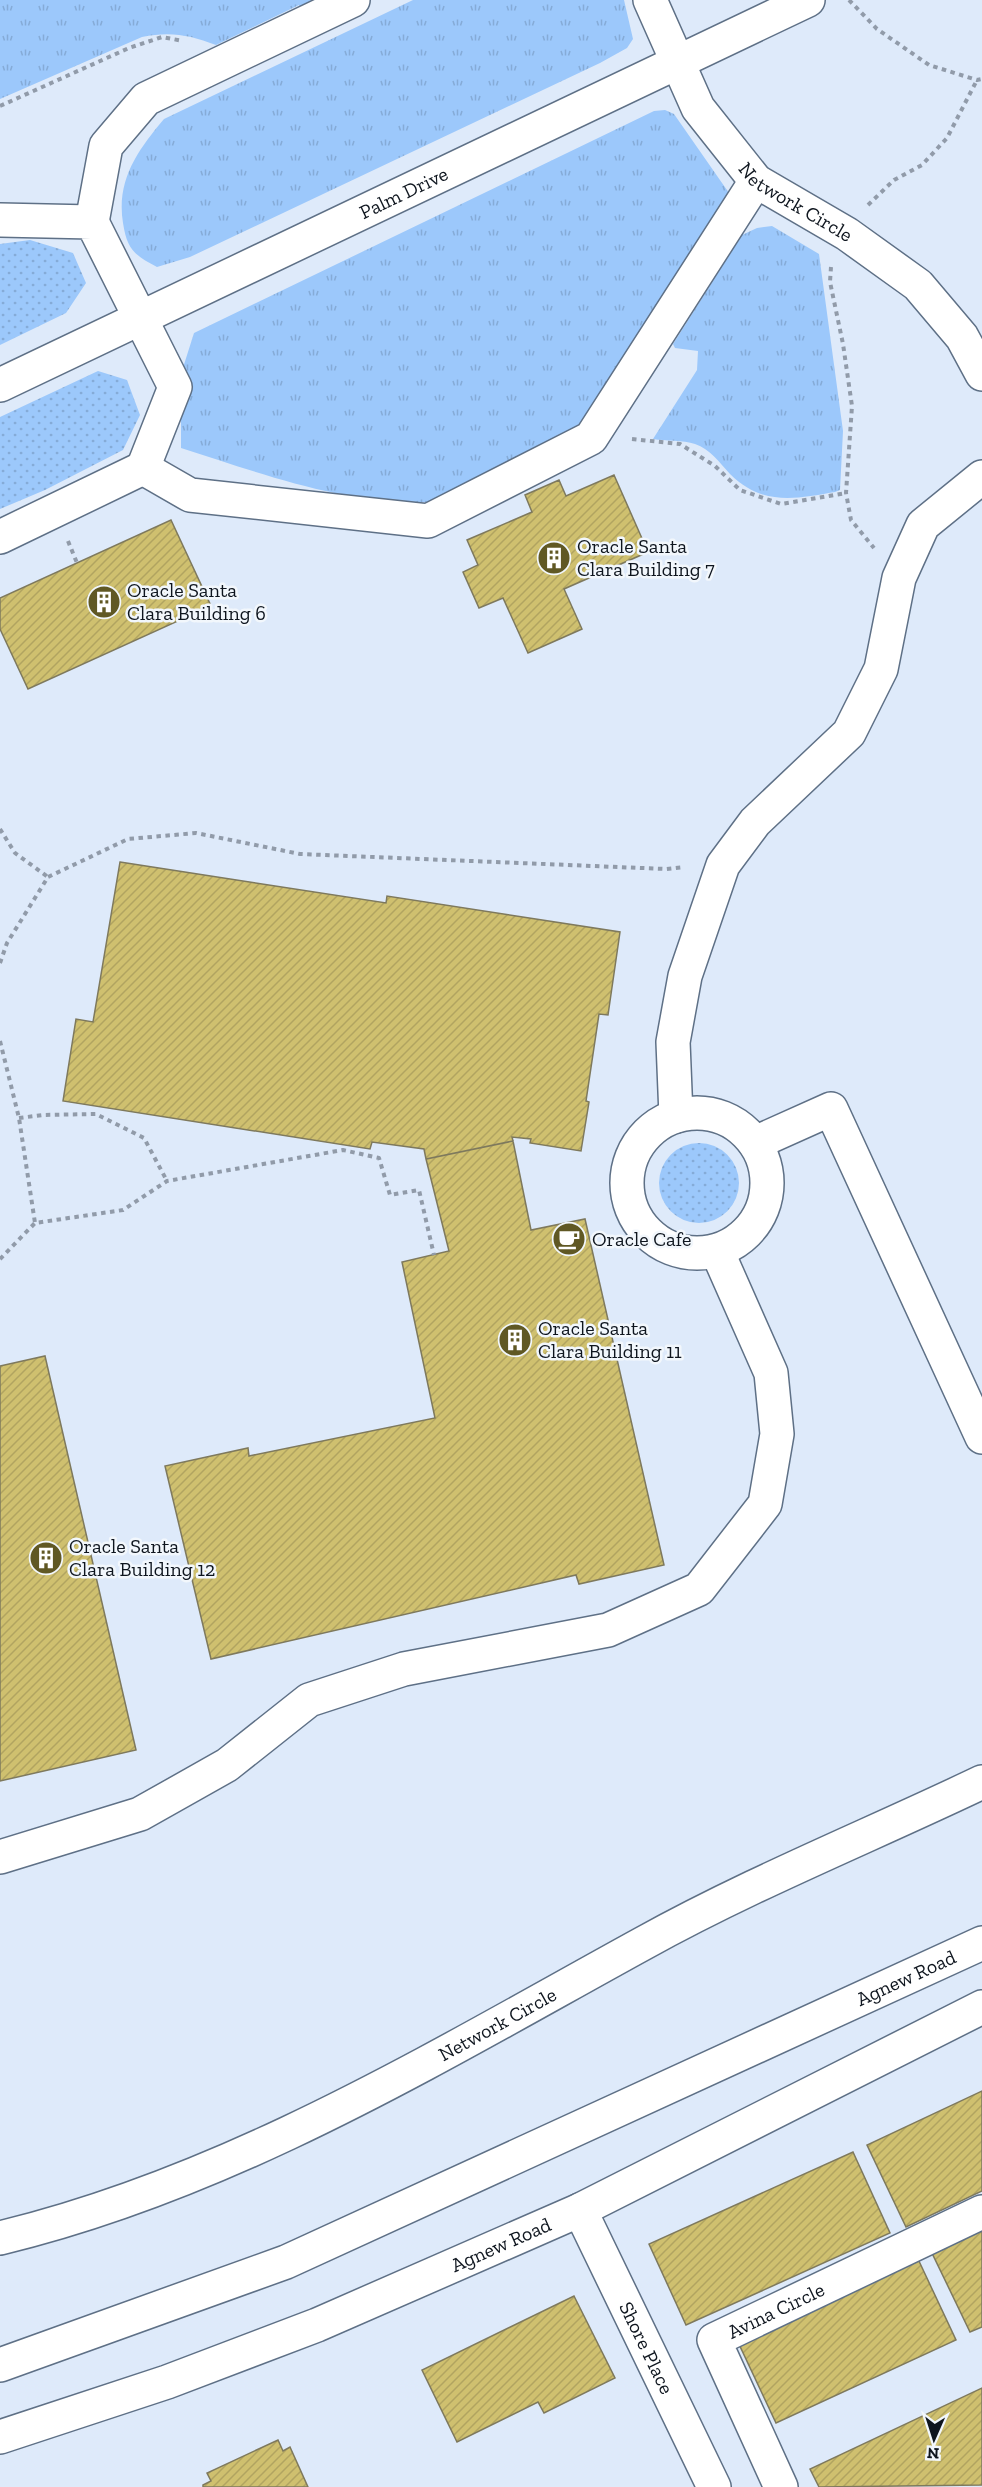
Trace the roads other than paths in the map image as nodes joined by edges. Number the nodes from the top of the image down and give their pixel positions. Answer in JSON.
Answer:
{"nodes":[{"id":1,"x":353,"y":0,"type":"edge"},
{"id":2,"x":650,"y":0,"type":"edge"},
{"id":3,"x":808,"y":0,"type":"edge"},
{"id":4,"x":676,"y":63,"type":"junction"},
{"id":5,"x":756,"y":181,"type":"junction"},
{"id":6,"x":0,"y":220,"type":"edge"},
{"id":7,"x":92,"y":222,"type":"junction"},
{"id":8,"x":140,"y":319,"type":"junction"},
{"id":9,"x":982,"y":374,"type":"edge"},
{"id":10,"x":0,"y":385,"type":"edge"},
{"id":11,"x":143,"y":468,"type":"junction"},
{"id":12,"x":982,"y":477,"type":"edge"},
{"id":13,"x":0,"y":537,"type":"edge"},
{"id":14,"x":676,"y":1116,"type":"junction"},
{"id":15,"x":755,"y":1143,"type":"junction"},
{"id":16,"x":717,"y":1251,"type":"junction"},
{"id":17,"x":982,"y":1437,"type":"edge"},
{"id":18,"x":982,"y":1782,"type":"edge"},
{"id":19,"x":0,"y":1857,"type":"edge"},
{"id":20,"x":982,"y":1943,"type":"edge"},
{"id":21,"x":982,"y":2007,"type":"edge"},
{"id":22,"x":580,"y":2210,"type":"junction"},
{"id":23,"x":982,"y":2212,"type":"edge"},
{"id":24,"x":0,"y":2238,"type":"edge"},
{"id":25,"x":0,"y":2365,"type":"edge"},
{"id":26,"x":0,"y":2437,"type":"edge"},
{"id":27,"x":714,"y":2487,"type":"edge"},
{"id":28,"x":781,"y":2487,"type":"edge"}],
"edges":[{"from":1,"to":7,"type":"main road"},
{"from":2,"to":4,"type":"main road","name":"Network Circle"},
{"from":3,"to":4,"type":"main road","name":"Palm Drive"},
{"from":4,"to":5,"type":"main road","name":"Network Circle"},
{"from":4,"to":8,"type":"main road","name":"Palm Drive"},
{"from":5,"to":9,"type":"main road","name":"Network Circle"},
{"from":5,"to":11,"type":"main road"},
{"from":6,"to":7,"type":"main road"},
{"from":7,"to":8,"type":"main road"},
{"from":8,"to":10,"type":"main road","name":"Palm Drive"},
{"from":8,"to":11,"type":"main road"},
{"from":11,"to":13,"type":"main road"},
{"from":12,"to":14,"type":"main road"},
{"from":14,"to":15,"type":"main road"},
{"from":14,"to":16,"type":"main road"},
{"from":15,"to":16,"type":"main road"},
{"from":15,"to":17,"type":"main road"},
{"from":16,"to":19,"type":"main road"},
{"from":18,"to":24,"type":"main road","name":"Network Circle"},
{"from":20,"to":25,"type":"main road","name":"Agnew Road"},
{"from":21,"to":22,"type":"main road","name":"Agnew Road"},
{"from":22,"to":26,"type":"main road","name":"Agnew Road"},
{"from":22,"to":27,"type":"main road","name":"Shore Place"},
{"from":23,"to":28,"type":"main road","name":"Avina Circle"}]}
